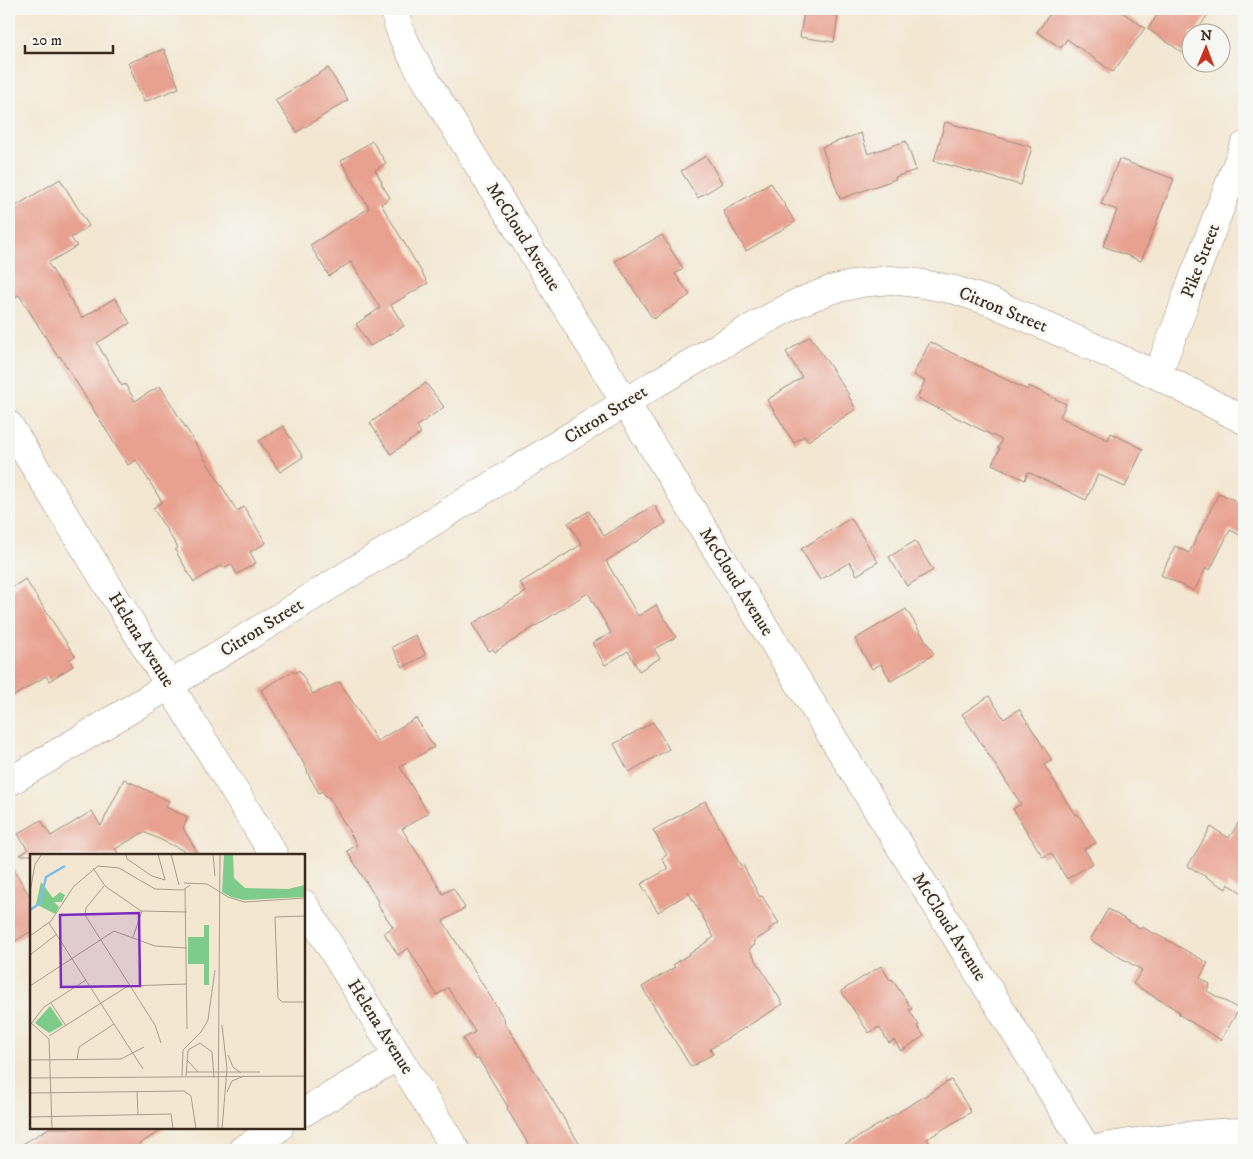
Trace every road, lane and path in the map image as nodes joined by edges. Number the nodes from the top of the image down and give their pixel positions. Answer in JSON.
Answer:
{"nodes":[{"id":1,"x":394,"y":9,"type":"edge"},
{"id":2,"x":1244,"y":146,"type":"edge"},
{"id":3,"x":1157,"y":375,"type":"junction"},
{"id":4,"x":625,"y":402,"type":"junction"},
{"id":5,"x":1244,"y":420,"type":"edge"},
{"id":6,"x":9,"y":425,"type":"edge"},
{"id":7,"x":169,"y":686,"type":"junction"},
{"id":8,"x":9,"y":782,"type":"edge"},
{"id":9,"x":273,"y":854,"type":"edge"},
{"id":10,"x":305,"y":906,"type":"edge"},
{"id":11,"x":398,"y":1056,"type":"junction"},
{"id":12,"x":305,"y":1111,"type":"edge"},
{"id":13,"x":277,"y":1129,"type":"edge"},
{"id":14,"x":1244,"y":1132,"type":"edge"},
{"id":15,"x":242,"y":1150,"type":"edge"},
{"id":16,"x":456,"y":1150,"type":"edge"},
{"id":17,"x":1088,"y":1150,"type":"edge"}],
"edges":[{"from":1,"to":4,"type":"street","name":"McCloud Avenue"},
{"from":2,"to":3,"type":"street","name":"Pike Street"},
{"from":3,"to":4,"type":"street","name":"Citron Street"},
{"from":3,"to":5,"type":"street","name":"Citron Street"},
{"from":4,"to":7,"type":"street","name":"Citron Street"},
{"from":4,"to":17,"type":"street","name":"McCloud Avenue"},
{"from":6,"to":7,"type":"street","name":"Helena Avenue"},
{"from":7,"to":8,"type":"street","name":"Citron Street"},
{"from":7,"to":9,"type":"street","name":"Helena Avenue"},
{"from":10,"to":11,"type":"street","name":"Helena Avenue"},
{"from":11,"to":12,"type":"street"},
{"from":11,"to":16,"type":"street","name":"Helena Avenue"},
{"from":13,"to":15,"type":"street"},
{"from":14,"to":17,"type":"street"}]}
